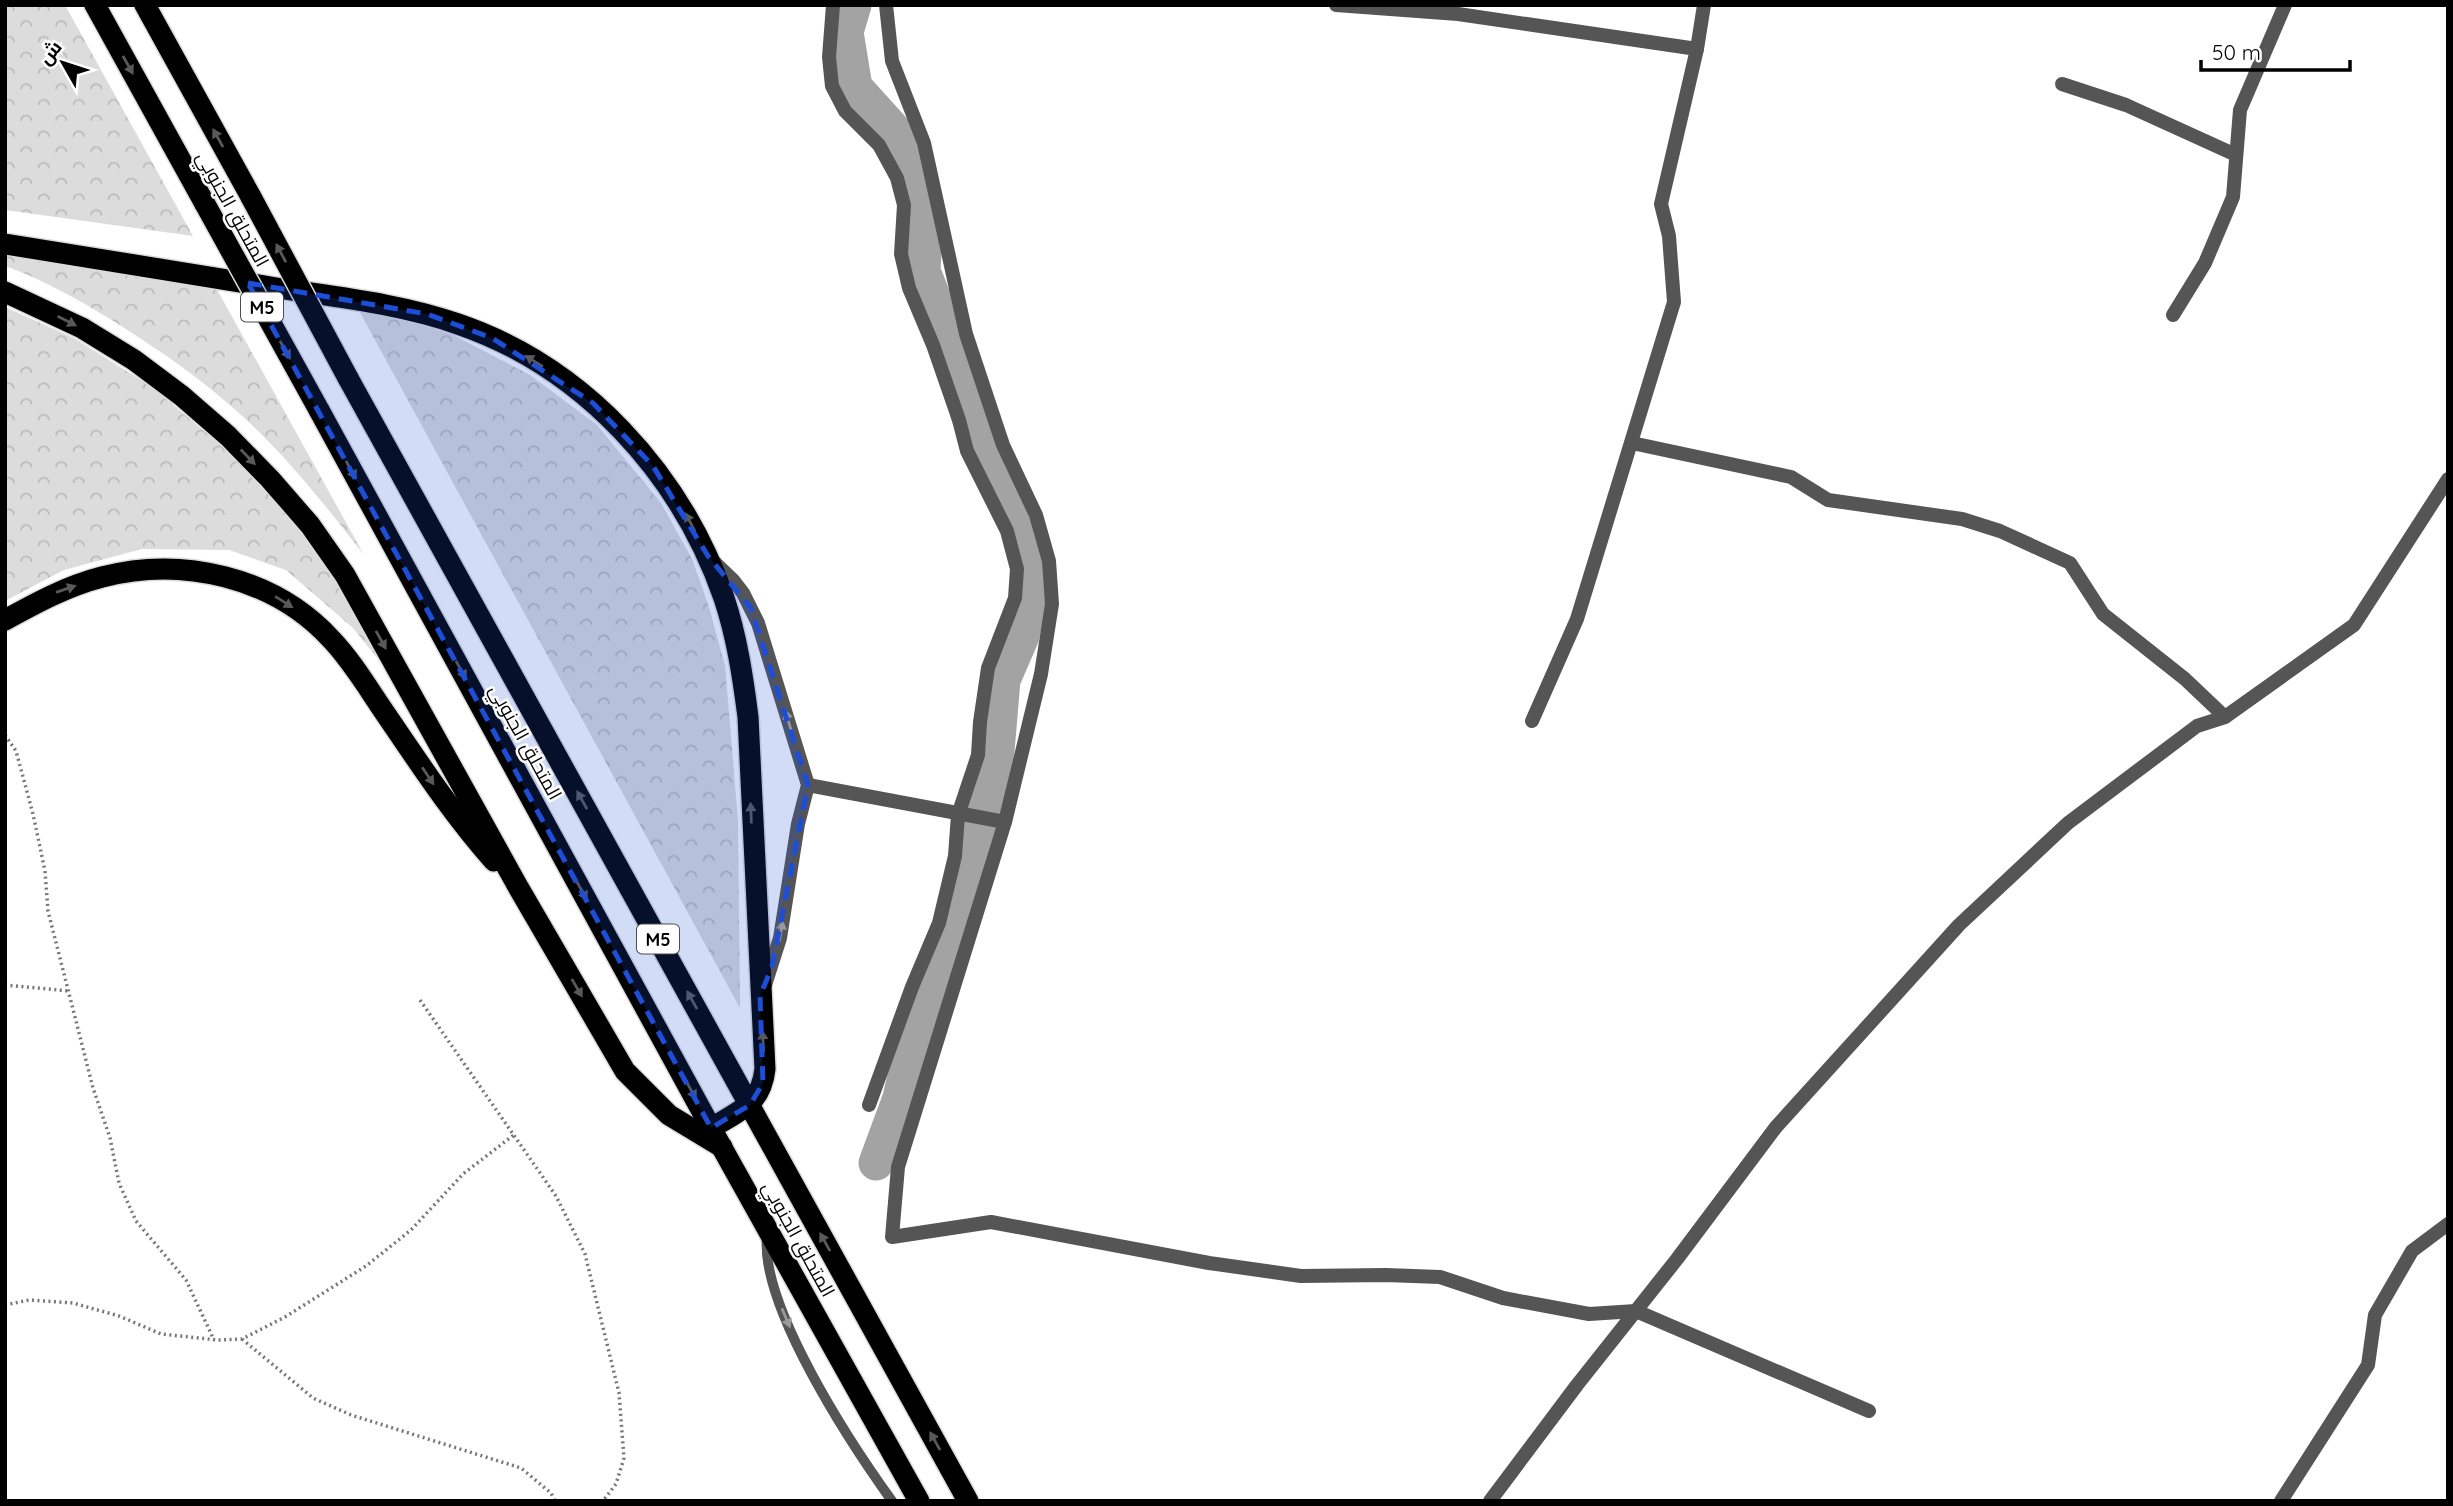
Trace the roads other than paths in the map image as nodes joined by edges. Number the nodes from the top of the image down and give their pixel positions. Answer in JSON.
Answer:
{"nodes":[{"id":1,"x":95,"y":5,"type":"edge"},
{"id":2,"x":145,"y":5,"type":"edge"},
{"id":3,"x":833,"y":5,"type":"edge"},
{"id":4,"x":886,"y":5,"type":"edge"},
{"id":5,"x":1336,"y":5,"type":"edge"},
{"id":6,"x":1704,"y":5,"type":"edge"},
{"id":7,"x":2285,"y":5,"type":"edge"},
{"id":8,"x":1697,"y":49,"type":"junction"},
{"id":9,"x":2063,"y":84,"type":"dead end"},
{"id":10,"x":2236,"y":155,"type":"junction"},
{"id":11,"x":5,"y":244,"type":"edge"},
{"id":12,"x":5,"y":292,"type":"edge"},
{"id":13,"x":2173,"y":315,"type":"dead end"},
{"id":14,"x":1632,"y":443,"type":"junction"},
{"id":15,"x":2448,"y":479,"type":"edge"},
{"id":16,"x":708,"y":556,"type":"junction"},
{"id":17,"x":5,"y":620,"type":"edge"},
{"id":18,"x":2225,"y":717,"type":"junction"},
{"id":19,"x":1532,"y":720,"type":"dead end"},
{"id":20,"x":808,"y":785,"type":"junction"},
{"id":21,"x":958,"y":815,"type":"junction"},
{"id":22,"x":1005,"y":822,"type":"junction"},
{"id":23,"x":517,"y":885,"type":"junction"},
{"id":24,"x":760,"y":996,"type":"junction"},
{"id":25,"x":750,"y":1105,"type":"junction"},
{"id":26,"x":869,"y":1105,"type":"dead end"},
{"id":27,"x":711,"y":1128,"type":"junction"},
{"id":28,"x":722,"y":1147,"type":"junction"},
{"id":29,"x":2448,"y":1224,"type":"edge"},
{"id":30,"x":768,"y":1229,"type":"junction"},
{"id":31,"x":1636,"y":1311,"type":"junction"},
{"id":32,"x":1869,"y":1411,"type":"dead end"},
{"id":33,"x":892,"y":1501,"type":"edge"},
{"id":34,"x":919,"y":1501,"type":"edge"},
{"id":35,"x":968,"y":1501,"type":"edge"},
{"id":36,"x":1490,"y":1501,"type":"edge"},
{"id":37,"x":2281,"y":1501,"type":"edge"}],
"edges":[{"from":1,"to":27,"type":"highway","name":"المتحلق الجنوبي","number":"M5","one_way":true,"bridge":true},
{"from":25,"to":2,"type":"highway","name":"المتحلق الجنوبي","number":"M5","one_way":true,"bridge":true},
{"from":3,"to":21,"type":"street"},
{"from":4,"to":22,"type":"street"},
{"from":5,"to":8,"type":"street"},
{"from":6,"to":8,"type":"street"},
{"from":7,"to":10,"type":"street"},
{"from":8,"to":14,"type":"street"},
{"from":9,"to":10,"type":"street"},
{"from":10,"to":13,"type":"street"},
{"from":16,"to":11,"type":"highway","one_way":true},
{"from":12,"to":23,"type":"highway","one_way":true},
{"from":14,"to":18,"type":"street"},
{"from":14,"to":19,"type":"street"},
{"from":15,"to":18,"type":"street"},
{"from":20,"to":16,"type":"street","one_way":true},
{"from":24,"to":16,"type":"highway","one_way":true},
{"from":17,"to":23,"type":"highway","one_way":true},
{"from":18,"to":31,"type":"street"},
{"from":20,"to":21,"type":"street"},
{"from":24,"to":20,"type":"street","one_way":true},
{"from":21,"to":22,"type":"street"},
{"from":21,"to":26,"type":"street"},
{"from":22,"to":31,"type":"street"},
{"from":23,"to":28,"type":"highway","one_way":true},
{"from":25,"to":24,"type":"highway","one_way":true},
{"from":25,"to":27,"type":"highway"},
{"from":35,"to":25,"type":"highway","name":"المتحلق الجنوبي","number":"M5","one_way":true},
{"from":27,"to":28,"type":"highway","name":"المتحلق الجنوبي","number":"M5"},
{"from":28,"to":30,"type":"highway","name":"المتحلق الجنوبي","number":"M5"},
{"from":29,"to":37,"type":"street"},
{"from":30,"to":33,"type":"lane","one_way":true},
{"from":30,"to":34,"type":"highway","name":"المتحلق الجنوبي","number":"M5"},
{"from":31,"to":32,"type":"street"},
{"from":31,"to":36,"type":"street"}]}
